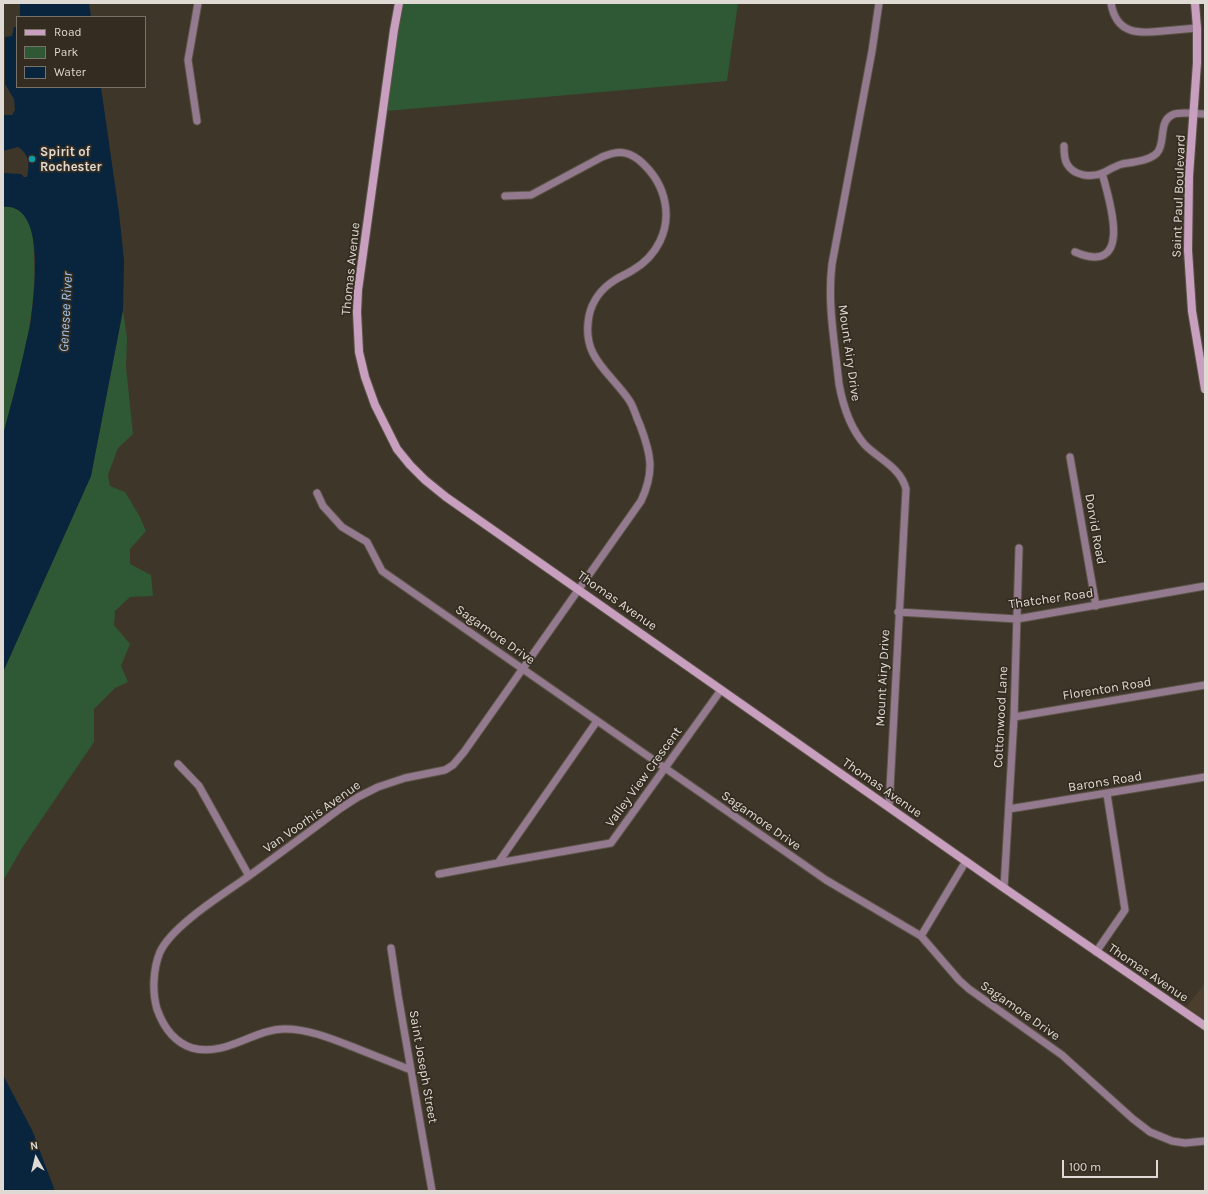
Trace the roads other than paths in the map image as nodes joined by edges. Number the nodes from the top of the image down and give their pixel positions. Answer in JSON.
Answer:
{"nodes":[{"id":1,"x":198,"y":3,"type":"edge"},
{"id":2,"x":399,"y":3,"type":"edge"},
{"id":3,"x":880,"y":3,"type":"edge"},
{"id":4,"x":1111,"y":3,"type":"edge"},
{"id":5,"x":1195,"y":3,"type":"edge"},
{"id":6,"x":1197,"y":28,"type":"junction"},
{"id":7,"x":1194,"y":114,"type":"junction"},
{"id":8,"x":1205,"y":114,"type":"edge"},
{"id":9,"x":197,"y":121,"type":"dead end"},
{"id":10,"x":1064,"y":146,"type":"dead end"},
{"id":11,"x":1102,"y":173,"type":"junction"},
{"id":12,"x":506,"y":196,"type":"dead end"},
{"id":13,"x":1075,"y":252,"type":"dead end"},
{"id":14,"x":1205,"y":389,"type":"edge"},
{"id":15,"x":1070,"y":457,"type":"dead end"},
{"id":16,"x":317,"y":493,"type":"dead end"},
{"id":17,"x":1019,"y":548,"type":"dead end"},
{"id":18,"x":1205,"y":586,"type":"edge"},
{"id":19,"x":579,"y":589,"type":"junction"},
{"id":20,"x":1096,"y":606,"type":"junction"},
{"id":21,"x":898,"y":612,"type":"junction"},
{"id":22,"x":1017,"y":619,"type":"junction"},
{"id":23,"x":522,"y":669,"type":"junction"},
{"id":24,"x":1205,"y":685,"type":"edge"},
{"id":25,"x":721,"y":690,"type":"junction"},
{"id":26,"x":1014,"y":717,"type":"junction"},
{"id":27,"x":597,"y":721,"type":"junction"},
{"id":28,"x":178,"y":764,"type":"dead end"},
{"id":29,"x":665,"y":769,"type":"junction"},
{"id":30,"x":1205,"y":777,"type":"edge"},
{"id":31,"x":1107,"y":794,"type":"junction"},
{"id":32,"x":889,"y":807,"type":"junction"},
{"id":33,"x":1009,"y":809,"type":"junction"},
{"id":34,"x":966,"y":861,"type":"junction"},
{"id":35,"x":498,"y":864,"type":"junction"},
{"id":36,"x":439,"y":874,"type":"dead end"},
{"id":37,"x":249,"y":876,"type":"junction"},
{"id":38,"x":1004,"y":888,"type":"junction"},
{"id":39,"x":921,"y":936,"type":"junction"},
{"id":40,"x":391,"y":948,"type":"dead end"},
{"id":41,"x":1096,"y":952,"type":"junction"},
{"id":42,"x":1205,"y":1026,"type":"edge"},
{"id":43,"x":411,"y":1070,"type":"junction"},
{"id":44,"x":1205,"y":1141,"type":"edge"},
{"id":45,"x":432,"y":1191,"type":"edge"}],
"edges":[{"from":1,"to":9,"type":"street"},
{"from":2,"to":19,"type":"main road","name":"Thomas Avenue"},
{"from":3,"to":21,"type":"street","name":"Mount Airy Drive"},
{"from":4,"to":6,"type":"street"},
{"from":5,"to":6,"type":"main road","name":"Saint Paul Boulevard"},
{"from":6,"to":7,"type":"main road","name":"Saint Paul Boulevard"},
{"from":7,"to":8,"type":"street"},
{"from":7,"to":11,"type":"street"},
{"from":7,"to":14,"type":"main road","name":"Saint Paul Boulevard"},
{"from":10,"to":11,"type":"street"},
{"from":11,"to":13,"type":"street"},
{"from":12,"to":19,"type":"street","name":"Van Voorhis Avenue"},
{"from":15,"to":20,"type":"street","name":"Dorvid Road"},
{"from":16,"to":23,"type":"street","name":"Sagamore Drive"},
{"from":17,"to":22,"type":"street","name":"Cottonwood Lane"},
{"from":18,"to":20,"type":"street","name":"Thatcher Road"},
{"from":19,"to":23,"type":"street","name":"Van Voorhis Avenue"},
{"from":19,"to":25,"type":"main road","name":"Thomas Avenue"},
{"from":20,"to":22,"type":"street","name":"Thatcher Road"},
{"from":21,"to":22,"type":"street","name":"Thatcher Road"},
{"from":21,"to":32,"type":"street","name":"Mount Airy Drive"},
{"from":22,"to":26,"type":"street","name":"Cottonwood Lane"},
{"from":23,"to":27,"type":"street","name":"Sagamore Drive"},
{"from":23,"to":37,"type":"street","name":"Van Voorhis Avenue"},
{"from":24,"to":26,"type":"street","name":"Florenton Road"},
{"from":25,"to":29,"type":"street","name":"Valley View Crescent"},
{"from":25,"to":32,"type":"main road","name":"Thomas Avenue"},
{"from":26,"to":33,"type":"street","name":"Cottonwood Lane"},
{"from":27,"to":29,"type":"street","name":"Sagamore Drive"},
{"from":27,"to":35,"type":"street"},
{"from":28,"to":37,"type":"street"},
{"from":29,"to":35,"type":"street","name":"Valley View Crescent"},
{"from":29,"to":39,"type":"street","name":"Sagamore Drive"},
{"from":30,"to":31,"type":"street","name":"Barons Road"},
{"from":31,"to":33,"type":"street","name":"Barons Road"},
{"from":31,"to":41,"type":"street"},
{"from":32,"to":34,"type":"main road","name":"Thomas Avenue"},
{"from":33,"to":38,"type":"street","name":"Cottonwood Lane"},
{"from":34,"to":38,"type":"main road","name":"Thomas Avenue"},
{"from":34,"to":39,"type":"street"},
{"from":35,"to":36,"type":"street","name":"Valley View Crescent"},
{"from":37,"to":43,"type":"street","name":"Van Voorhis Avenue"},
{"from":38,"to":41,"type":"main road","name":"Thomas Avenue"},
{"from":39,"to":44,"type":"street","name":"Sagamore Drive"},
{"from":40,"to":43,"type":"street","name":"Saint Joseph Street"},
{"from":41,"to":42,"type":"main road","name":"Thomas Avenue"},
{"from":43,"to":45,"type":"street","name":"Saint Joseph Street"}]}
